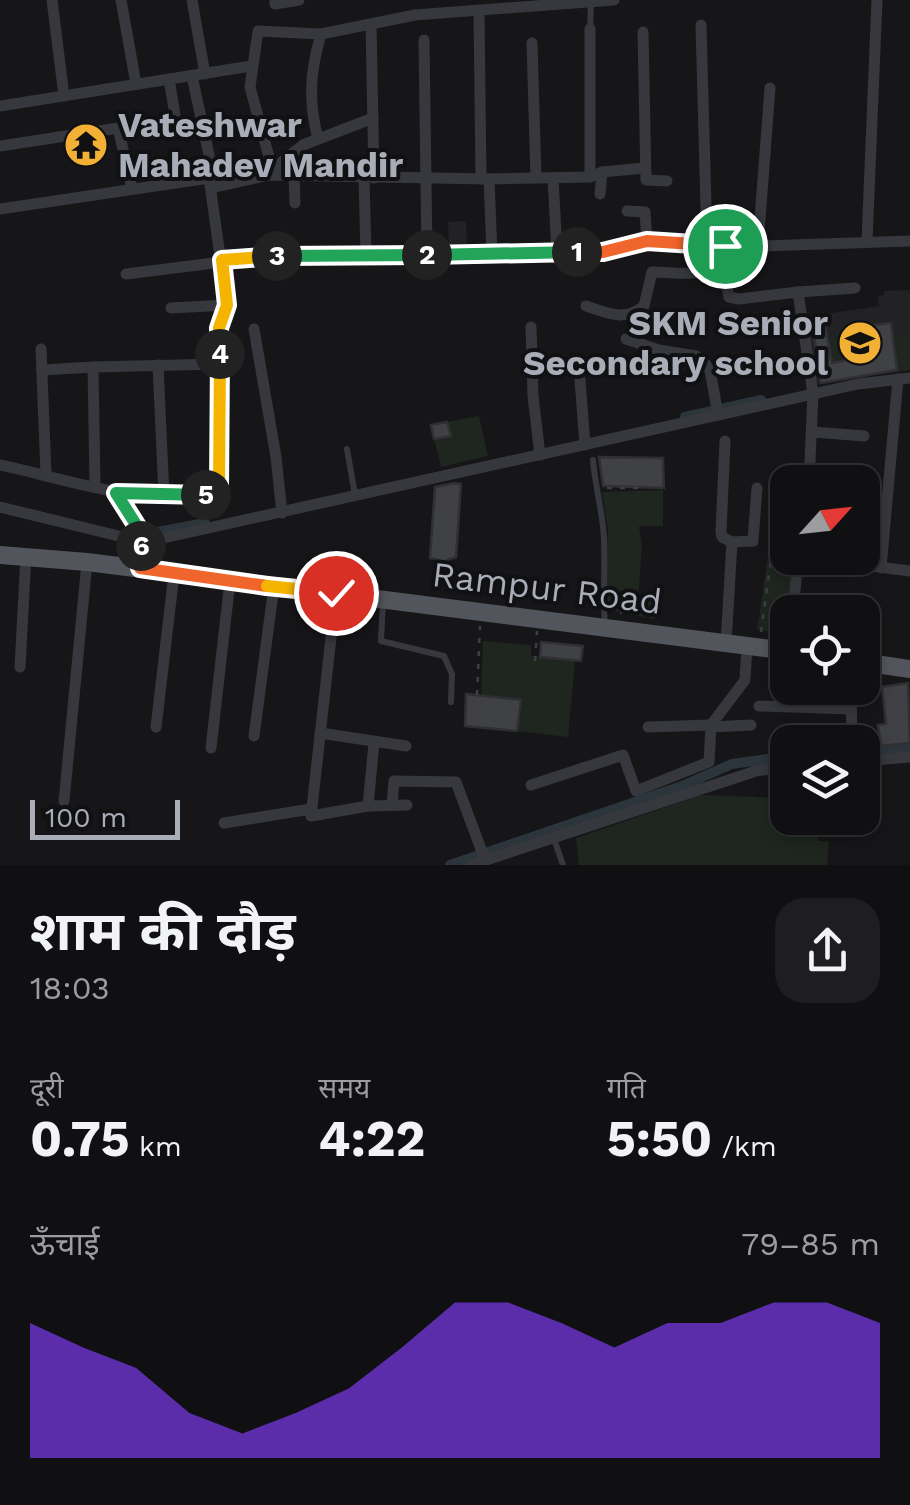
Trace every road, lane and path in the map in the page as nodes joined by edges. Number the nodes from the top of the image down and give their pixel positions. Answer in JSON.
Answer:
{"nodes":[{"id":1,"x":52,"y":0,"type":"edge"},
{"id":2,"x":122,"y":0,"type":"edge"},
{"id":3,"x":192,"y":0,"type":"edge"},
{"id":4,"x":275,"y":0,"type":"edge"},
{"id":5,"x":299,"y":0,"type":"edge"},
{"id":6,"x":614,"y":0,"type":"edge"},
{"id":7,"x":877,"y":0,"type":"edge"},
{"id":8,"x":591,"y":2,"type":"edge"},
{"id":9,"x":479,"y":12,"type":"junction"},
{"id":10,"x":371,"y":24,"type":"junction"},
{"id":11,"x":701,"y":24,"type":"dead end"},
{"id":12,"x":590,"y":29,"type":"joint"},
{"id":13,"x":643,"y":32,"type":"dead end"},
{"id":14,"x":321,"y":34,"type":"junction"},
{"id":15,"x":424,"y":40,"type":"dead end"},
{"id":16,"x":532,"y":43,"type":"dead end"},
{"id":17,"x":251,"y":66,"type":"junction"},
{"id":18,"x":198,"y":75,"type":"junction"},
{"id":19,"x":170,"y":79,"type":"junction"},
{"id":20,"x":136,"y":84,"type":"junction"},
{"id":21,"x":770,"y":88,"type":"dead end"},
{"id":22,"x":64,"y":96,"type":"junction"},
{"id":23,"x":0,"y":106,"type":"edge"},
{"id":24,"x":175,"y":114,"type":"dead end"},
{"id":25,"x":373,"y":118,"type":"junction"},
{"id":26,"x":318,"y":139,"type":"junction"},
{"id":27,"x":0,"y":146,"type":"edge"},
{"id":28,"x":645,"y":168,"type":"junction"},
{"id":29,"x":270,"y":172,"type":"junction"},
{"id":30,"x":596,"y":174,"type":"junction"},
{"id":31,"x":294,"y":175,"type":"junction"},
{"id":32,"x":369,"y":178,"type":"junction"},
{"id":33,"x":426,"y":178,"type":"junction"},
{"id":34,"x":536,"y":178,"type":"junction"},
{"id":35,"x":554,"y":178,"type":"junction"},
{"id":36,"x":486,"y":179,"type":"junction"},
{"id":37,"x":667,"y":182,"type":"dead end"},
{"id":38,"x":210,"y":183,"type":"junction"},
{"id":39,"x":132,"y":188,"type":"junction"},
{"id":40,"x":600,"y":194,"type":"dead end"},
{"id":41,"x":295,"y":202,"type":"dead end"},
{"id":42,"x":0,"y":209,"type":"edge"},
{"id":43,"x":627,"y":211,"type":"dead end"},
{"id":44,"x":647,"y":241,"type":"junction"},
{"id":45,"x":868,"y":241,"type":"junction"},
{"id":46,"x":910,"y":241,"type":"edge"},
{"id":47,"x":708,"y":244,"type":"junction"},
{"id":48,"x":758,"y":245,"type":"junction"},
{"id":49,"x":734,"y":247,"type":"junction"},
{"id":50,"x":557,"y":253,"type":"junction"},
{"id":51,"x":366,"y":254,"type":"junction"},
{"id":52,"x":492,"y":254,"type":"junction"},
{"id":53,"x":427,"y":255,"type":"junction"},
{"id":54,"x":222,"y":260,"type":"junction"},
{"id":55,"x":723,"y":267,"type":"junction"},
{"id":56,"x":126,"y":274,"type":"dead end"},
{"id":57,"x":856,"y":288,"type":"dead end"},
{"id":58,"x":798,"y":292,"type":"junction"},
{"id":59,"x":227,"y":305,"type":"junction"},
{"id":60,"x":586,"y":306,"type":"dead end"},
{"id":61,"x":171,"y":308,"type":"dead end"},
{"id":62,"x":531,"y":327,"type":"dead end"},
{"id":63,"x":254,"y":328,"type":"dead end"},
{"id":64,"x":626,"y":339,"type":"dead end"},
{"id":65,"x":41,"y":349,"type":"dead end"},
{"id":66,"x":220,"y":364,"type":"junction"},
{"id":67,"x":158,"y":366,"type":"junction"},
{"id":68,"x":93,"y":367,"type":"junction"},
{"id":69,"x":42,"y":370,"type":"junction"},
{"id":70,"x":904,"y":379,"type":"edge"},
{"id":71,"x":580,"y":380,"type":"dead end"},
{"id":72,"x":813,"y":390,"type":"junction"},
{"id":73,"x":718,"y":412,"type":"junction"},
{"id":74,"x":813,"y":432,"type":"junction"},
{"id":75,"x":864,"y":436,"type":"dead end"},
{"id":76,"x":585,"y":441,"type":"junction"},
{"id":77,"x":725,"y":441,"type":"dead end"},
{"id":78,"x":347,"y":449,"type":"dead end"},
{"id":79,"x":539,"y":451,"type":"junction"},
{"id":80,"x":593,"y":460,"type":"dead end"},
{"id":81,"x":0,"y":465,"type":"edge"},
{"id":82,"x":810,"y":465,"type":"edge"},
{"id":83,"x":46,"y":474,"type":"junction"},
{"id":84,"x":95,"y":485,"type":"junction"},
{"id":85,"x":595,"y":488,"type":"junction"},
{"id":86,"x":642,"y":488,"type":"dead end"},
{"id":87,"x":757,"y":488,"type":"dead end"},
{"id":88,"x":354,"y":492,"type":"junction"},
{"id":89,"x":116,"y":493,"type":"junction"},
{"id":90,"x":164,"y":496,"type":"junction"},
{"id":91,"x":0,"y":507,"type":"edge"},
{"id":92,"x":281,"y":508,"type":"junction"},
{"id":93,"x":141,"y":536,"type":"junction"},
{"id":94,"x":732,"y":542,"type":"junction"},
{"id":95,"x":9,"y":553,"type":"edge"},
{"id":96,"x":770,"y":560,"type":"edge"},
{"id":97,"x":86,"y":562,"type":"junction"},
{"id":98,"x":140,"y":568,"type":"junction"},
{"id":99,"x":881,"y":568,"type":"joint"},
{"id":100,"x":910,"y":570,"type":"edge"},
{"id":101,"x":174,"y":574,"type":"junction"},
{"id":102,"x":230,"y":581,"type":"junction"},
{"id":103,"x":274,"y":586,"type":"junction"},
{"id":104,"x":336,"y":593,"type":"junction"},
{"id":105,"x":623,"y":596,"type":"dead end"},
{"id":106,"x":383,"y":600,"type":"junction"},
{"id":107,"x":481,"y":613,"type":"junction"},
{"id":108,"x":538,"y":620,"type":"junction"},
{"id":109,"x":612,"y":628,"type":"junction"},
{"id":110,"x":726,"y":644,"type":"junction"},
{"id":111,"x":753,"y":647,"type":"junction"},
{"id":112,"x":770,"y":649,"type":"edge"},
{"id":113,"x":535,"y":661,"type":"dead end"},
{"id":114,"x":880,"y":665,"type":"edge"},
{"id":115,"x":20,"y":667,"type":"dead end"},
{"id":116,"x":910,"y":669,"type":"edge"},
{"id":117,"x":477,"y":695,"type":"dead end"},
{"id":118,"x":451,"y":702,"type":"dead end"},
{"id":119,"x":851,"y":705,"type":"edge"},
{"id":120,"x":759,"y":706,"type":"dead end"},
{"id":121,"x":851,"y":709,"type":"junction"},
{"id":122,"x":752,"y":725,"type":"dead end"},
{"id":123,"x":851,"y":725,"type":"edge"},
{"id":124,"x":711,"y":726,"type":"junction"},
{"id":125,"x":156,"y":727,"type":"dead end"},
{"id":126,"x":648,"y":728,"type":"dead end"},
{"id":127,"x":320,"y":734,"type":"junction"},
{"id":128,"x":254,"y":736,"type":"dead end"},
{"id":129,"x":374,"y":743,"type":"junction"},
{"id":130,"x":406,"y":746,"type":"dead end"},
{"id":131,"x":211,"y":748,"type":"dead end"},
{"id":132,"x":910,"y":757,"type":"edge"},
{"id":133,"x":880,"y":759,"type":"edge"},
{"id":134,"x":770,"y":769,"type":"edge"},
{"id":135,"x":531,"y":785,"type":"dead end"},
{"id":136,"x":64,"y":801,"type":"dead end"},
{"id":137,"x":407,"y":804,"type":"dead end"},
{"id":138,"x":392,"y":805,"type":"junction"},
{"id":139,"x":368,"y":806,"type":"junction"},
{"id":140,"x":311,"y":809,"type":"junction"},
{"id":141,"x":224,"y":822,"type":"dead end"},
{"id":142,"x":554,"y":837,"type":"junction"},
{"id":143,"x":484,"y":856,"type":"junction"},
{"id":144,"x":470,"y":865,"type":"edge"},
{"id":145,"x":563,"y":865,"type":"edge"}],
"edges":[{"from":1,"to":22,"type":"street"},
{"from":2,"to":20,"type":"street"},
{"from":3,"to":18,"type":"street"},
{"from":4,"to":5,"type":"street"},
{"from":6,"to":8,"type":"street"},
{"from":7,"to":45,"type":"street"},
{"from":8,"to":9,"type":"street"},
{"from":8,"to":12,"type":"lane"},
{"from":9,"to":10,"type":"street"},
{"from":9,"to":36,"type":"street"},
{"from":10,"to":14,"type":"street"},
{"from":10,"to":25,"type":"street"},
{"from":11,"to":47,"type":"street"},
{"from":12,"to":30,"type":"street"},
{"from":13,"to":28,"type":"street"},
{"from":14,"to":17,"type":"street"},
{"from":14,"to":26,"type":"street"},
{"from":15,"to":33,"type":"street"},
{"from":16,"to":34,"type":"street"},
{"from":17,"to":18,"type":"street"},
{"from":17,"to":29,"type":"street"},
{"from":18,"to":19,"type":"street"},
{"from":18,"to":38,"type":"street"},
{"from":19,"to":20,"type":"street"},
{"from":19,"to":24,"type":"street"},
{"from":20,"to":22,"type":"street"},
{"from":21,"to":48,"type":"street"},
{"from":22,"to":23,"type":"street"},
{"from":25,"to":26,"type":"street"},
{"from":25,"to":32,"type":"street"},
{"from":26,"to":29,"type":"street"},
{"from":27,"to":39,"type":"street"},
{"from":28,"to":30,"type":"street"},
{"from":28,"to":37,"type":"street"},
{"from":29,"to":31,"type":"street"},
{"from":29,"to":38,"type":"street"},
{"from":30,"to":35,"type":"street"},
{"from":30,"to":40,"type":"street"},
{"from":31,"to":32,"type":"street"},
{"from":31,"to":41,"type":"street"},
{"from":32,"to":33,"type":"street"},
{"from":32,"to":51,"type":"street"},
{"from":33,"to":36,"type":"street"},
{"from":33,"to":53,"type":"street"},
{"from":34,"to":35,"type":"street"},
{"from":34,"to":36,"type":"street"},
{"from":35,"to":50,"type":"street"},
{"from":36,"to":52,"type":"street"},
{"from":38,"to":39,"type":"street"},
{"from":38,"to":54,"type":"street"},
{"from":39,"to":42,"type":"street"},
{"from":43,"to":44,"type":"street"},
{"from":44,"to":47,"type":"street"},
{"from":44,"to":50,"type":"street"},
{"from":45,"to":46,"type":"street"},
{"from":45,"to":48,"type":"street"},
{"from":47,"to":49,"type":"street"},
{"from":48,"to":49,"type":"street"},
{"from":49,"to":55,"type":"street"},
{"from":50,"to":52,"type":"street"},
{"from":51,"to":53,"type":"street"},
{"from":51,"to":54,"type":"street"},
{"from":52,"to":53,"type":"street"},
{"from":54,"to":56,"type":"street"},
{"from":54,"to":59,"type":"street"},
{"from":55,"to":58,"type":"street"},
{"from":55,"to":60,"type":"street"},
{"from":57,"to":58,"type":"street"},
{"from":58,"to":72,"type":"street"},
{"from":59,"to":61,"type":"street"},
{"from":59,"to":66,"type":"street"},
{"from":62,"to":79,"type":"street"},
{"from":63,"to":92,"type":"street"},
{"from":64,"to":73,"type":"street"},
{"from":65,"to":69,"type":"street"},
{"from":66,"to":67,"type":"street"},
{"from":66,"to":90,"type":"street"},
{"from":67,"to":68,"type":"street"},
{"from":67,"to":90,"type":"street"},
{"from":68,"to":69,"type":"street"},
{"from":68,"to":84,"type":"street"},
{"from":69,"to":83,"type":"street"},
{"from":70,"to":72,"type":"street"},
{"from":70,"to":99,"type":"street"},
{"from":71,"to":76,"type":"street"},
{"from":72,"to":73,"type":"street"},
{"from":72,"to":74,"type":"street"},
{"from":73,"to":76,"type":"street"},
{"from":74,"to":75,"type":"street"},
{"from":74,"to":82,"type":"street"},
{"from":76,"to":79,"type":"street"},
{"from":77,"to":94,"type":"street"},
{"from":78,"to":88,"type":"lane"},
{"from":79,"to":88,"type":"street"},
{"from":80,"to":85,"type":"lane"},
{"from":81,"to":83,"type":"street"},
{"from":83,"to":84,"type":"street"},
{"from":84,"to":89,"type":"street"},
{"from":85,"to":86,"type":"path"},
{"from":85,"to":109,"type":"lane"},
{"from":87,"to":94,"type":"street"},
{"from":88,"to":92,"type":"street"},
{"from":89,"to":90,"type":"street"},
{"from":89,"to":93,"type":"street"},
{"from":91,"to":93,"type":"street"},
{"from":92,"to":93,"type":"street"},
{"from":93,"to":98,"type":"street"},
{"from":94,"to":110,"type":"street"},
{"from":95,"to":97,"type":"main road","name":"Rampur Road"},
{"from":95,"to":115,"type":"street"},
{"from":96,"to":111,"type":"path"},
{"from":97,"to":98,"type":"main road","name":"Rampur Road"},
{"from":97,"to":136,"type":"street"},
{"from":98,"to":101,"type":"main road","name":"Rampur Road"},
{"from":99,"to":100,"type":"street"},
{"from":101,"to":102,"type":"main road","name":"Rampur Road"},
{"from":101,"to":125,"type":"street"},
{"from":102,"to":103,"type":"main road","name":"Rampur Road"},
{"from":102,"to":131,"type":"street"},
{"from":103,"to":104,"type":"main road","name":"Rampur Road"},
{"from":103,"to":128,"type":"street"},
{"from":104,"to":106,"type":"main road","name":"Rampur Road"},
{"from":104,"to":127,"type":"street"},
{"from":105,"to":109,"type":"path"},
{"from":106,"to":107,"type":"main road","name":"Rampur Road"},
{"from":106,"to":118,"type":"lane"},
{"from":107,"to":108,"type":"main road","name":"Rampur Road"},
{"from":107,"to":117,"type":"path"},
{"from":108,"to":109,"type":"main road","name":"Rampur Road"},
{"from":108,"to":113,"type":"path"},
{"from":109,"to":110,"type":"main road","name":"Rampur Road"},
{"from":110,"to":111,"type":"main road","name":"Rampur Road"},
{"from":111,"to":112,"type":"main road","name":"Rampur Road"},
{"from":111,"to":124,"type":"street"},
{"from":114,"to":116,"type":"main road"},
{"from":119,"to":121,"type":"street"},
{"from":120,"to":121,"type":"street"},
{"from":121,"to":123,"type":"street"},
{"from":122,"to":124,"type":"street"},
{"from":124,"to":126,"type":"street"},
{"from":124,"to":135,"type":"street"},
{"from":127,"to":129,"type":"street"},
{"from":127,"to":140,"type":"street"},
{"from":129,"to":130,"type":"street"},
{"from":129,"to":139,"type":"street"},
{"from":132,"to":133,"type":"street"},
{"from":134,"to":142,"type":"street"},
{"from":137,"to":138,"type":"street"},
{"from":138,"to":139,"type":"street"},
{"from":138,"to":143,"type":"street"},
{"from":139,"to":140,"type":"street"},
{"from":140,"to":141,"type":"street"},
{"from":142,"to":143,"type":"street"},
{"from":142,"to":145,"type":"lane"},
{"from":143,"to":144,"type":"street"}]}
